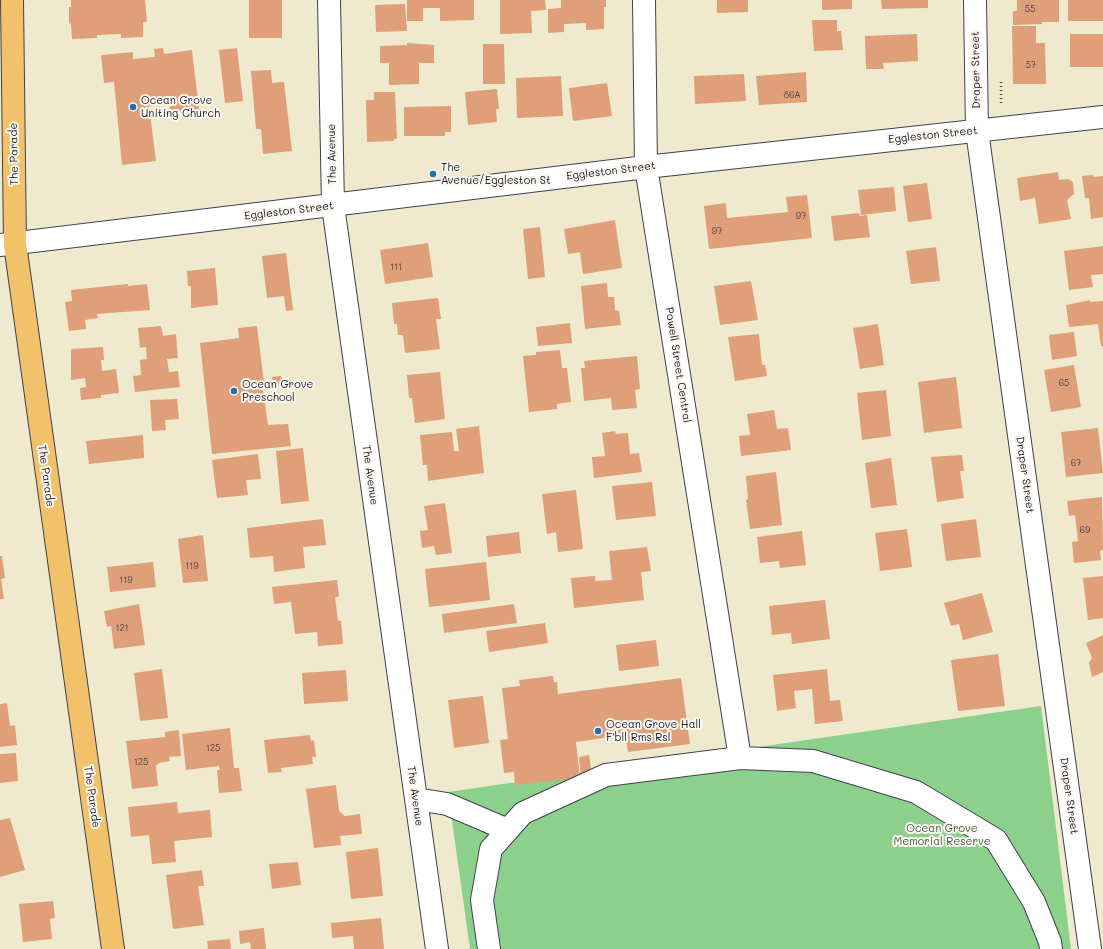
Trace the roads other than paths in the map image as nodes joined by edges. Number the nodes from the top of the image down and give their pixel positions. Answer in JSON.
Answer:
{"nodes":[{"id":1,"x":12,"y":0,"type":"edge"},
{"id":2,"x":329,"y":0,"type":"edge"},
{"id":3,"x":644,"y":0,"type":"edge"},
{"id":4,"x":975,"y":0,"type":"edge"},
{"id":5,"x":1103,"y":117,"type":"edge"},
{"id":6,"x":977,"y":130,"type":"junction"},
{"id":7,"x":646,"y":167,"type":"junction"},
{"id":8,"x":333,"y":206,"type":"junction"},
{"id":9,"x":7,"y":245,"type":"edge"},
{"id":10,"x":740,"y":758,"type":"junction"},
{"id":11,"x":416,"y":799,"type":"junction"},
{"id":12,"x":508,"y":830,"type":"junction"},
{"id":13,"x":113,"y":949,"type":"edge"},
{"id":14,"x":437,"y":949,"type":"edge"},
{"id":15,"x":489,"y":949,"type":"edge"},
{"id":16,"x":1051,"y":949,"type":"edge"},
{"id":17,"x":1090,"y":949,"type":"edge"}],
"edges":[{"from":1,"to":9,"type":"main road","name":"The Parade"},
{"from":2,"to":8,"type":"street","name":"The Avenue"},
{"from":3,"to":7,"type":"street","name":"Powell Street Central"},
{"from":4,"to":6,"type":"street","name":"Draper Street"},
{"from":5,"to":6,"type":"street","name":"Eggleston Street"},
{"from":6,"to":7,"type":"street","name":"Eggleston Street"},
{"from":6,"to":17,"type":"street","name":"Draper Street"},
{"from":7,"to":8,"type":"street","name":"Eggleston Street"},
{"from":7,"to":10,"type":"street","name":"Powell Street Central"},
{"from":8,"to":9,"type":"street","name":"Eggleston Street"},
{"from":8,"to":11,"type":"street","name":"The Avenue"},
{"from":9,"to":13,"type":"main road","name":"The Parade"},
{"from":10,"to":12,"type":"street"},
{"from":10,"to":16,"type":"street"},
{"from":11,"to":12,"type":"street"},
{"from":11,"to":14,"type":"street","name":"The Avenue"},
{"from":12,"to":15,"type":"street"}]}
